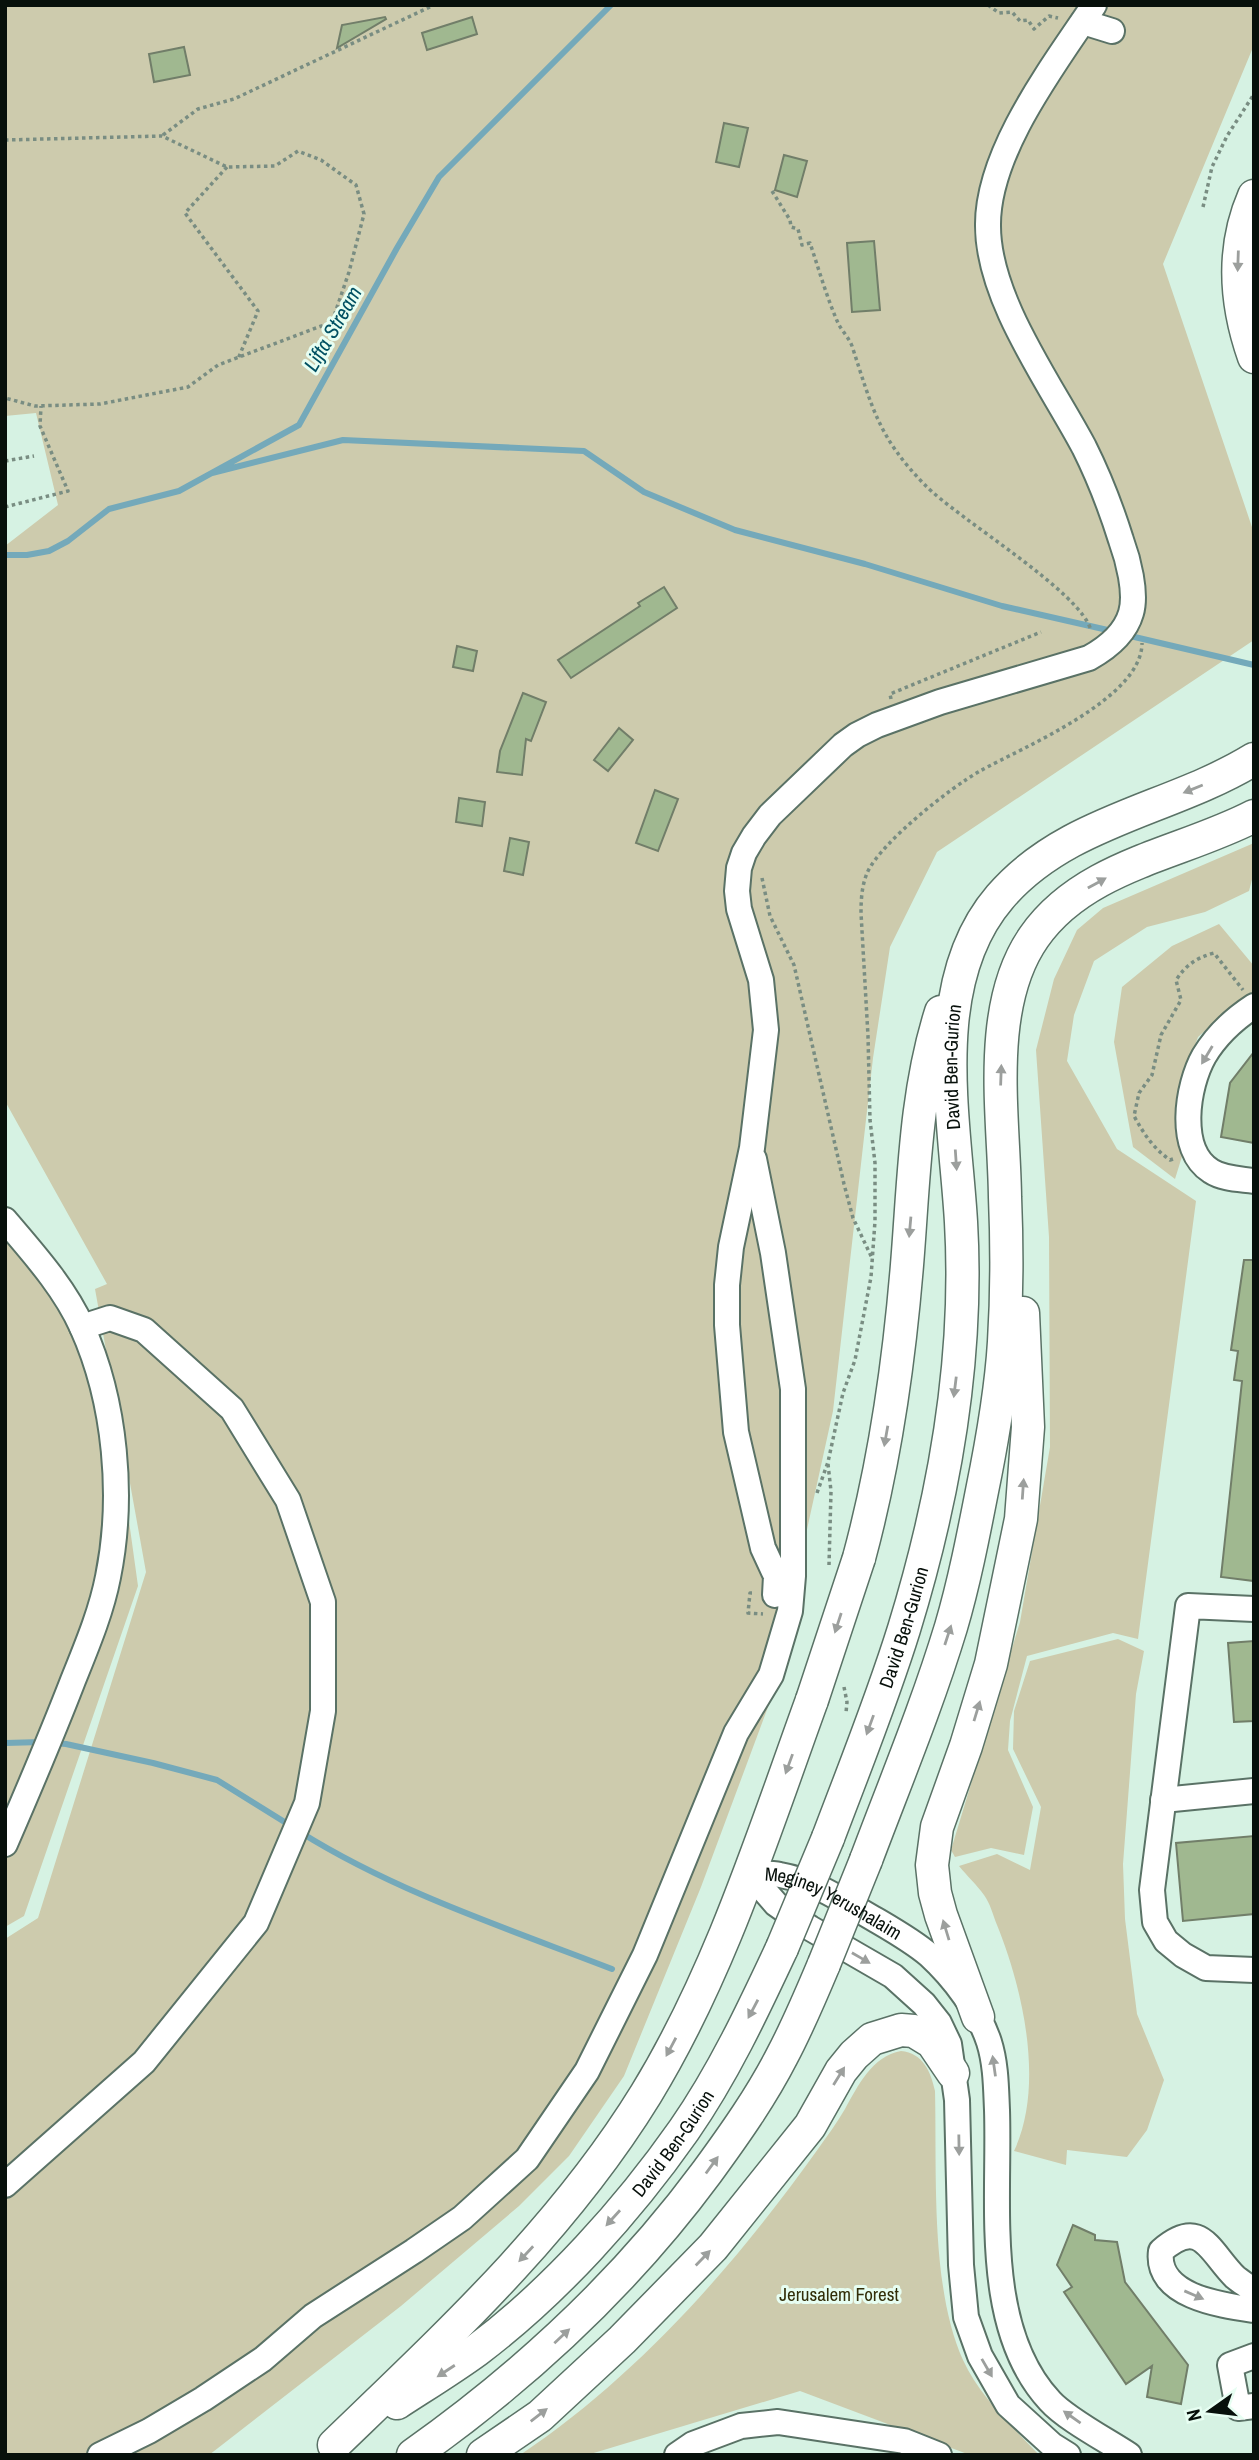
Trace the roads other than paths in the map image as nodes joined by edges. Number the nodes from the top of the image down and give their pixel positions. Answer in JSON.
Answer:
{"nodes":[{"id":1,"x":1085,"y":19,"type":"edge"},
{"id":2,"x":1112,"y":31,"type":"dead end"},
{"id":3,"x":1254,"y":196,"type":"edge"},
{"id":4,"x":1254,"y":357,"type":"edge"},
{"id":5,"x":1254,"y":759,"type":"edge"},
{"id":6,"x":1254,"y":816,"type":"edge"},
{"id":7,"x":979,"y":925,"type":"junction"},
{"id":8,"x":1249,"y":998,"type":"edge"},
{"id":9,"x":752,"y":1148,"type":"junction"},
{"id":10,"x":1254,"y":1181,"type":"edge"},
{"id":11,"x":1005,"y":1192,"type":"junction"},
{"id":12,"x":5,"y":1220,"type":"edge"},
{"id":13,"x":82,"y":1327,"type":"junction"},
{"id":14,"x":772,"y":1605,"type":"road end"},
{"id":15,"x":1254,"y":1609,"type":"edge"},
{"id":16,"x":1254,"y":1791,"type":"edge"},
{"id":17,"x":1163,"y":1800,"type":"junction"},
{"id":18,"x":5,"y":1844,"type":"edge"},
{"id":19,"x":749,"y":1873,"type":"junction"},
{"id":20,"x":1254,"y":1970,"type":"edge"},
{"id":21,"x":978,"y":2017,"type":"junction"},
{"id":22,"x":953,"y":2073,"type":"junction"},
{"id":23,"x":5,"y":2185,"type":"edge"},
{"id":24,"x":1254,"y":2291,"type":"edge"},
{"id":25,"x":1254,"y":2310,"type":"edge"},
{"id":26,"x":1254,"y":2356,"type":"edge"},
{"id":27,"x":1254,"y":2406,"type":"edge"},
{"id":28,"x":327,"y":2450,"type":"edge"},
{"id":29,"x":1061,"y":2451,"type":"edge"},
{"id":30,"x":100,"y":2455,"type":"edge"},
{"id":31,"x":413,"y":2455,"type":"edge"},
{"id":32,"x":483,"y":2455,"type":"edge"},
{"id":33,"x":677,"y":2455,"type":"edge"},
{"id":34,"x":939,"y":2455,"type":"edge"},
{"id":35,"x":1129,"y":2455,"type":"edge"}],
"edges":[{"from":1,"to":2,"type":"street"},
{"from":1,"to":9,"type":"street"},
{"from":3,"to":4,"type":"main road","one_way":true},
{"from":5,"to":7,"type":"main road","name":"David Ben-Gurion","one_way":true},
{"from":11,"to":6,"type":"main road","one_way":true},
{"from":7,"to":19,"type":"main road","one_way":true,"bridge":true},
{"from":7,"to":28,"type":"main road","name":"David Ben-Gurion","one_way":true,"bridge":true},
{"from":8,"to":10,"type":"street","one_way":true},
{"from":9,"to":14,"type":"street"},
{"from":9,"to":30,"type":"street"},
{"from":21,"to":11,"type":"main road","one_way":true},
{"from":31,"to":11,"type":"main road","one_way":true,"bridge":true},
{"from":12,"to":13,"type":"street"},
{"from":13,"to":18,"type":"street"},
{"from":13,"to":23,"type":"street"},
{"from":15,"to":17,"type":"street"},
{"from":16,"to":17,"type":"street"},
{"from":17,"to":20,"type":"street"},
{"from":19,"to":21,"type":"street","name":"Meginey Yerushalaim"},
{"from":19,"to":22,"type":"street","name":"Meginey Yerushalaim","one_way":true},
{"from":19,"to":28,"type":"main road","one_way":true},
{"from":35,"to":21,"type":"street","name":"Meginey Yerushalaim","one_way":true},
{"from":22,"to":29,"type":"street","name":"Meginey Yerushalaim","one_way":true},
{"from":32,"to":22,"type":"main road","one_way":true},
{"from":24,"to":25,"type":"street","one_way":true},
{"from":26,"to":27,"type":"street"},
{"from":33,"to":34,"type":"street"}]}
